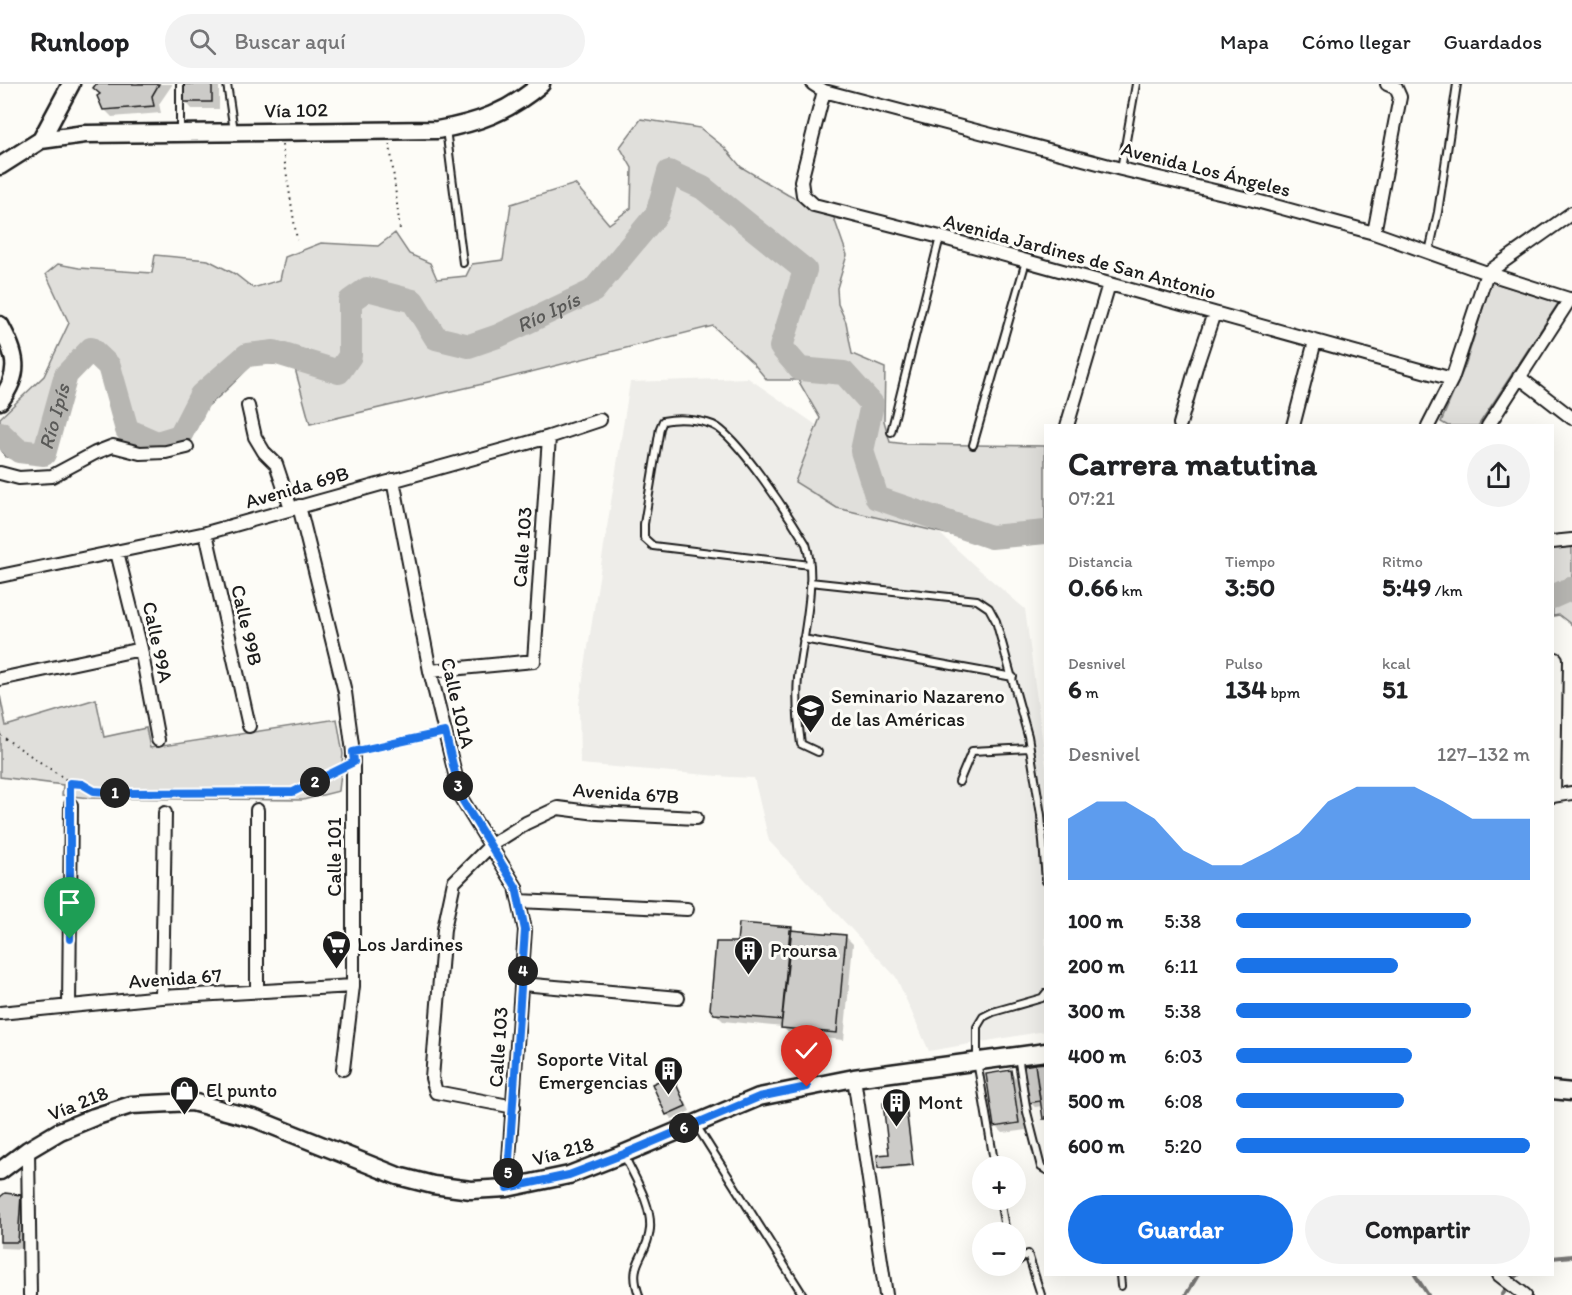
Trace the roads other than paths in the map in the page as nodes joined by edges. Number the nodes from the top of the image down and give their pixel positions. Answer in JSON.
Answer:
{"nodes":[{"id":1,"x":71,"y":84,"type":"edge"},
{"id":2,"x":180,"y":84,"type":"edge"},
{"id":3,"x":227,"y":84,"type":"edge"},
{"id":4,"x":541,"y":84,"type":"edge"},
{"id":5,"x":1136,"y":84,"type":"edge"},
{"id":6,"x":1387,"y":84,"type":"edge"},
{"id":7,"x":1457,"y":84,"type":"edge"},
{"id":8,"x":818,"y":88,"type":"edge"},
{"id":9,"x":59,"y":105,"type":"junction"},
{"id":10,"x":446,"y":128,"type":"junction"},
{"id":11,"x":234,"y":132,"type":"junction"},
{"id":12,"x":180,"y":133,"type":"junction"},
{"id":13,"x":85,"y":134,"type":"junction"},
{"id":14,"x":41,"y":140,"type":"junction"},
{"id":15,"x":0,"y":166,"type":"edge"},
{"id":16,"x":1121,"y":169,"type":"junction"},
{"id":17,"x":1572,"y":213,"type":"edge"},
{"id":18,"x":1374,"y":233,"type":"junction"},
{"id":19,"x":940,"y":237,"type":"junction"},
{"id":20,"x":1429,"y":253,"type":"junction"},
{"id":21,"x":1026,"y":261,"type":"junction"},
{"id":22,"x":463,"y":263,"type":"dead end"},
{"id":23,"x":1487,"y":273,"type":"junction"},
{"id":24,"x":1109,"y":284,"type":"junction"},
{"id":25,"x":1571,"y":299,"type":"edge"},
{"id":26,"x":1214,"y":313,"type":"junction"},
{"id":27,"x":0,"y":325,"type":"edge"},
{"id":28,"x":1315,"y":341,"type":"junction"},
{"id":29,"x":1519,"y":377,"type":"junction"},
{"id":30,"x":1452,"y":379,"type":"junction"},
{"id":31,"x":0,"y":401,"type":"edge"},
{"id":32,"x":248,"y":406,"type":"dead end"},
{"id":33,"x":1572,"y":418,"type":"edge"},
{"id":34,"x":600,"y":420,"type":"dead end"},
{"id":35,"x":1068,"y":424,"type":"edge"},
{"id":36,"x":1180,"y":424,"type":"dead end"},
{"id":37,"x":1294,"y":424,"type":"edge"},
{"id":38,"x":1429,"y":424,"type":"edge"},
{"id":39,"x":1489,"y":424,"type":"edge"},
{"id":40,"x":891,"y":432,"type":"dead end"},
{"id":41,"x":549,"y":437,"type":"junction"},
{"id":42,"x":973,"y":446,"type":"dead end"},
{"id":43,"x":187,"y":447,"type":"dead end"},
{"id":44,"x":0,"y":473,"type":"edge"},
{"id":45,"x":393,"y":480,"type":"junction"},
{"id":46,"x":295,"y":508,"type":"junction"},
{"id":47,"x":206,"y":532,"type":"junction"},
{"id":48,"x":1572,"y":540,"type":"edge"},
{"id":49,"x":1554,"y":542,"type":"edge"},
{"id":50,"x":117,"y":552,"type":"junction"},
{"id":51,"x":810,"y":565,"type":"junction"},
{"id":52,"x":0,"y":576,"type":"edge"},
{"id":53,"x":810,"y":582,"type":"junction"},
{"id":54,"x":803,"y":639,"type":"junction"},
{"id":55,"x":141,"y":649,"type":"junction"},
{"id":56,"x":1556,"y":659,"type":"dead end"},
{"id":57,"x":430,"y":671,"type":"junction"},
{"id":58,"x":1013,"y":677,"type":"junction"},
{"id":59,"x":0,"y":679,"type":"edge"},
{"id":60,"x":249,"y":726,"type":"dead end"},
{"id":61,"x":158,"y":740,"type":"dead end"},
{"id":62,"x":1030,"y":748,"type":"junction"},
{"id":63,"x":1554,"y":750,"type":"edge"},
{"id":64,"x":818,"y":752,"type":"dead end"},
{"id":65,"x":959,"y":782,"type":"dead end"},
{"id":66,"x":1572,"y":793,"type":"edge"},
{"id":67,"x":1554,"y":796,"type":"edge"},
{"id":68,"x":71,"y":805,"type":"road end"},
{"id":69,"x":256,"y":810,"type":"dead end"},
{"id":70,"x":165,"y":813,"type":"dead end"},
{"id":71,"x":696,"y":818,"type":"dead end"},
{"id":72,"x":491,"y":845,"type":"junction"},
{"id":73,"x":1044,"y":855,"type":"edge"},
{"id":74,"x":519,"y":901,"type":"junction"},
{"id":75,"x":687,"y":909,"type":"dead end"},
{"id":76,"x":522,"y":984,"type":"junction"},
{"id":77,"x":353,"y":986,"type":"junction"},
{"id":78,"x":258,"y":992,"type":"junction"},
{"id":79,"x":1044,"y":996,"type":"edge"},
{"id":80,"x":162,"y":997,"type":"junction"},
{"id":81,"x":678,"y":998,"type":"dead end"},
{"id":82,"x":69,"y":1006,"type":"junction"},
{"id":83,"x":0,"y":1013,"type":"edge"},
{"id":84,"x":1044,"y":1052,"type":"edge"},
{"id":85,"x":1018,"y":1055,"type":"junction"},
{"id":86,"x":977,"y":1061,"type":"junction"},
{"id":87,"x":343,"y":1069,"type":"dead end"},
{"id":88,"x":854,"y":1078,"type":"junction"},
{"id":89,"x":1554,"y":1090,"type":"edge"},
{"id":90,"x":1572,"y":1092,"type":"edge"},
{"id":91,"x":514,"y":1107,"type":"junction"},
{"id":92,"x":695,"y":1124,"type":"junction"},
{"id":93,"x":28,"y":1150,"type":"junction"},
{"id":94,"x":624,"y":1154,"type":"junction"},
{"id":95,"x":993,"y":1156,"type":"edge"},
{"id":96,"x":1044,"y":1169,"type":"edge"},
{"id":97,"x":0,"y":1171,"type":"edge"},
{"id":98,"x":507,"y":1188,"type":"junction"},
{"id":99,"x":1026,"y":1255,"type":"edge"},
{"id":100,"x":1120,"y":1276,"type":"edge"},
{"id":101,"x":1500,"y":1276,"type":"edge"},
{"id":102,"x":1121,"y":1286,"type":"dead end"},
{"id":103,"x":30,"y":1295,"type":"edge"},
{"id":104,"x":639,"y":1295,"type":"edge"},
{"id":105,"x":803,"y":1295,"type":"edge"},
{"id":106,"x":886,"y":1295,"type":"edge"},
{"id":107,"x":1041,"y":1295,"type":"edge"},
{"id":108,"x":1525,"y":1295,"type":"edge"}],
"edges":[{"from":1,"to":9,"type":"main road"},
{"from":2,"to":12,"type":"lane"},
{"from":3,"to":11,"type":"lane"},
{"from":4,"to":10,"type":"main road","name":"Vía 102"},
{"from":5,"to":16,"type":"lane"},
{"from":6,"to":18,"type":"street"},
{"from":7,"to":20,"type":"lane"},
{"from":8,"to":16,"type":"street","name":"Avenida Los Ángeles"},
{"from":8,"to":19,"type":"street","name":"Avenida Jardines de San Antonio"},
{"from":9,"to":13,"type":"main road"},
{"from":9,"to":14,"type":"main road"},
{"from":10,"to":11,"type":"main road","name":"Vía 102"},
{"from":10,"to":22,"type":"lane"},
{"from":11,"to":12,"type":"main road","name":"Vía 102"},
{"from":12,"to":13,"type":"main road","name":"Vía 102"},
{"from":13,"to":14,"type":"main road","name":"Vía 102"},
{"from":14,"to":15,"type":"main road"},
{"from":16,"to":18,"type":"street","name":"Avenida Los Ángeles"},
{"from":17,"to":23,"type":"street"},
{"from":18,"to":20,"type":"street","name":"Avenida Los Ángeles"},
{"from":19,"to":21,"type":"street","name":"Avenida Jardines de San Antonio"},
{"from":19,"to":40,"type":"lane"},
{"from":20,"to":23,"type":"street","name":"Avenida Los Ángeles"},
{"from":21,"to":24,"type":"street","name":"Avenida Jardines de San Antonio"},
{"from":21,"to":42,"type":"lane"},
{"from":23,"to":25,"type":"street","name":"Avenida Los Ángeles"},
{"from":23,"to":30,"type":"street"},
{"from":24,"to":26,"type":"street","name":"Avenida Jardines de San Antonio"},
{"from":24,"to":35,"type":"street"},
{"from":25,"to":29,"type":"street"},
{"from":26,"to":28,"type":"street","name":"Avenida Jardines de San Antonio"},
{"from":26,"to":36,"type":"street"},
{"from":27,"to":31,"type":"main road"},
{"from":28,"to":30,"type":"street","name":"Avenida Jardines de San Antonio"},
{"from":28,"to":37,"type":"street"},
{"from":29,"to":33,"type":"street"},
{"from":29,"to":39,"type":"street"},
{"from":30,"to":38,"type":"street"},
{"from":32,"to":46,"type":"street","name":"Calle 101"},
{"from":34,"to":41,"type":"street","name":"Avenida 69B"},
{"from":41,"to":45,"type":"street","name":"Avenida 69B"},
{"from":41,"to":57,"type":"street","name":"Calle 103"},
{"from":43,"to":44,"type":"street"},
{"from":45,"to":46,"type":"street","name":"Avenida 69B"},
{"from":45,"to":57,"type":"street","name":"Calle 101A"},
{"from":46,"to":47,"type":"street","name":"Avenida 69B"},
{"from":46,"to":77,"type":"street","name":"Calle 101"},
{"from":47,"to":50,"type":"street","name":"Avenida 69B"},
{"from":47,"to":60,"type":"street","name":"Calle 99B"},
{"from":48,"to":49,"type":"street"},
{"from":50,"to":52,"type":"street","name":"Avenida 69B"},
{"from":50,"to":55,"type":"street","name":"Calle 99A"},
{"from":51,"to":51,"type":"lane"},
{"from":51,"to":53,"type":"lane"},
{"from":53,"to":54,"type":"lane"},
{"from":53,"to":58,"type":"lane"},
{"from":54,"to":58,"type":"lane"},
{"from":54,"to":64,"type":"lane"},
{"from":55,"to":59,"type":"street"},
{"from":55,"to":61,"type":"street","name":"Calle 99A"},
{"from":56,"to":63,"type":"street"},
{"from":57,"to":72,"type":"street","name":"Calle 101A"},
{"from":58,"to":62,"type":"lane"},
{"from":62,"to":65,"type":"lane"},
{"from":62,"to":73,"type":"lane"},
{"from":66,"to":67,"type":"street"},
{"from":68,"to":82,"type":"street"},
{"from":69,"to":78,"type":"street"},
{"from":70,"to":80,"type":"street"},
{"from":71,"to":72,"type":"street","name":"Avenida 67B"},
{"from":72,"to":74,"type":"street","name":"Calle 103"},
{"from":72,"to":91,"type":"street"},
{"from":74,"to":75,"type":"street"},
{"from":74,"to":76,"type":"street","name":"Calle 103"},
{"from":76,"to":81,"type":"street"},
{"from":76,"to":91,"type":"street","name":"Calle 103"},
{"from":77,"to":78,"type":"street","name":"Avenida 67"},
{"from":77,"to":87,"type":"street","name":"Calle 101"},
{"from":78,"to":80,"type":"street","name":"Avenida 67"},
{"from":79,"to":86,"type":"lane"},
{"from":80,"to":82,"type":"street","name":"Avenida 67"},
{"from":82,"to":83,"type":"street","name":"Avenida 67"},
{"from":84,"to":85,"type":"main road","name":"Vía 218"},
{"from":85,"to":86,"type":"main road","name":"Vía 218"},
{"from":85,"to":96,"type":"lane"},
{"from":86,"to":88,"type":"main road","name":"Vía 218"},
{"from":86,"to":95,"type":"lane"},
{"from":88,"to":92,"type":"main road","name":"Vía 218"},
{"from":88,"to":106,"type":"street"},
{"from":89,"to":90,"type":"main road"},
{"from":91,"to":98,"type":"street","name":"Calle 103"},
{"from":92,"to":94,"type":"main road","name":"Vía 218"},
{"from":92,"to":105,"type":"lane"},
{"from":93,"to":97,"type":"main road","name":"Vía 218"},
{"from":93,"to":98,"type":"main road","name":"Vía 218"},
{"from":93,"to":103,"type":"street"},
{"from":94,"to":98,"type":"main road","name":"Vía 218"},
{"from":94,"to":104,"type":"lane"},
{"from":99,"to":107,"type":"lane"},
{"from":100,"to":102,"type":"lane"},
{"from":101,"to":108,"type":"street"}]}
